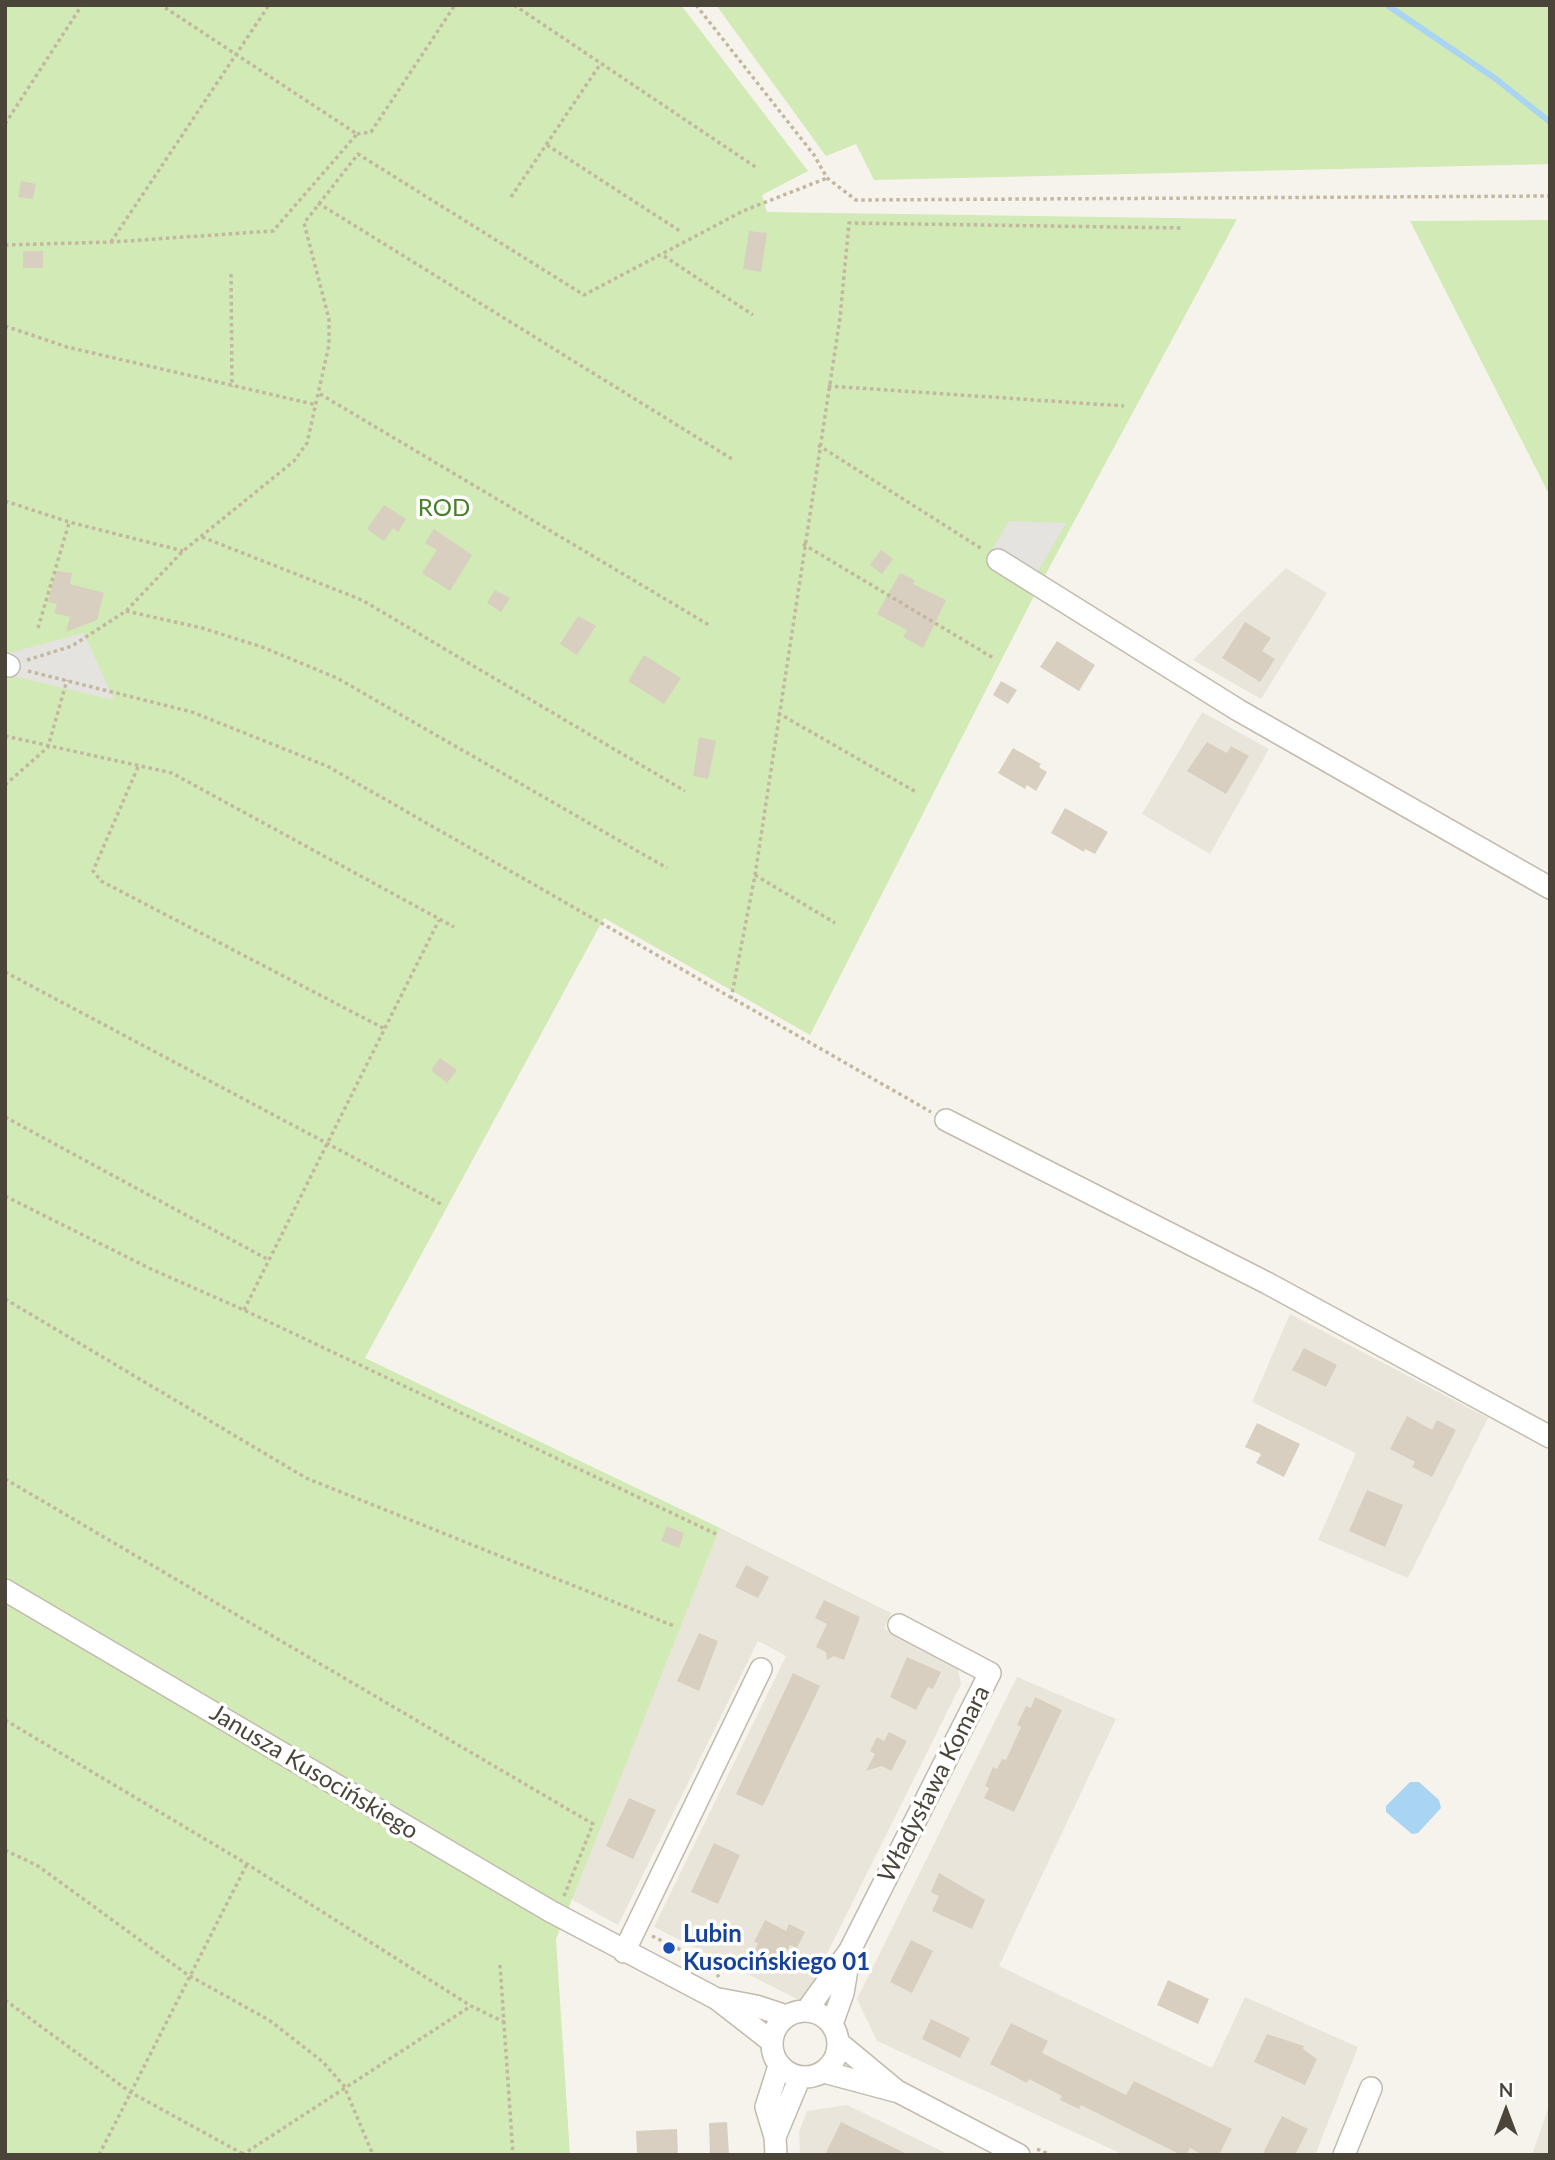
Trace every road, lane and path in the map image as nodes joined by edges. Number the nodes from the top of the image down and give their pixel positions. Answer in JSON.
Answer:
{"nodes":[{"id":1,"x":82,"y":5,"type":"edge"},
{"id":2,"x":161,"y":5,"type":"edge"},
{"id":3,"x":269,"y":5,"type":"edge"},
{"id":4,"x":455,"y":5,"type":"edge"},
{"id":5,"x":514,"y":5,"type":"edge"},
{"id":6,"x":696,"y":5,"type":"edge"},
{"id":7,"x":235,"y":54,"type":"junction"},
{"id":8,"x":601,"y":62,"type":"junction"},
{"id":9,"x":5,"y":124,"type":"edge"},
{"id":10,"x":357,"y":135,"type":"junction"},
{"id":11,"x":547,"y":145,"type":"junction"},
{"id":12,"x":757,"y":169,"type":"dead end"},
{"id":13,"x":827,"y":178,"type":"junction"},
{"id":14,"x":1550,"y":196,"type":"edge"},
{"id":15,"x":511,"y":197,"type":"dead end"},
{"id":16,"x":318,"y":203,"type":"junction"},
{"id":17,"x":1182,"y":228,"type":"dead end"},
{"id":18,"x":680,"y":230,"type":"dead end"},
{"id":19,"x":111,"y":242,"type":"junction"},
{"id":20,"x":5,"y":245,"type":"edge"},
{"id":21,"x":664,"y":256,"type":"junction"},
{"id":22,"x":230,"y":274,"type":"dead end"},
{"id":23,"x":753,"y":315,"type":"dead end"},
{"id":24,"x":5,"y":326,"type":"edge"},
{"id":25,"x":828,"y":386,"type":"junction"},
{"id":26,"x":232,"y":387,"type":"junction"},
{"id":27,"x":320,"y":394,"type":"junction"},
{"id":28,"x":317,"y":405,"type":"junction"},
{"id":29,"x":1124,"y":406,"type":"dead end"},
{"id":30,"x":818,"y":445,"type":"junction"},
{"id":31,"x":732,"y":459,"type":"dead end"},
{"id":32,"x":5,"y":501,"type":"edge"},
{"id":33,"x":69,"y":522,"type":"junction"},
{"id":34,"x":201,"y":537,"type":"junction"},
{"id":35,"x":803,"y":544,"type":"junction"},
{"id":36,"x":183,"y":551,"type":"junction"},
{"id":37,"x":998,"y":559,"type":"joint"},
{"id":38,"x":126,"y":611,"type":"junction"},
{"id":39,"x":709,"y":625,"type":"dead end"},
{"id":40,"x":38,"y":628,"type":"dead end"},
{"id":41,"x":995,"y":659,"type":"dead end"},
{"id":42,"x":7,"y":665,"type":"edge"},
{"id":43,"x":67,"y":680,"type":"junction"},
{"id":44,"x":778,"y":713,"type":"junction"},
{"id":45,"x":5,"y":736,"type":"edge"},
{"id":46,"x":48,"y":747,"type":"junction"},
{"id":47,"x":138,"y":767,"type":"junction"},
{"id":48,"x":5,"y":785,"type":"edge"},
{"id":49,"x":685,"y":791,"type":"dead end"},
{"id":50,"x":916,"y":792,"type":"dead end"},
{"id":51,"x":667,"y":868,"type":"dead end"},
{"id":52,"x":755,"y":875,"type":"junction"},
{"id":53,"x":1550,"y":888,"type":"edge"},
{"id":54,"x":439,"y":920,"type":"junction"},
{"id":55,"x":835,"y":923,"type":"dead end"},
{"id":56,"x":454,"y":928,"type":"dead end"},
{"id":57,"x":5,"y":972,"type":"edge"},
{"id":58,"x":731,"y":999,"type":"junction"},
{"id":59,"x":385,"y":1029,"type":"junction"},
{"id":60,"x":5,"y":1117,"type":"edge"},
{"id":61,"x":946,"y":1121,"type":"joint"},
{"id":62,"x":326,"y":1144,"type":"junction"},
{"id":63,"x":5,"y":1196,"type":"edge"},
{"id":64,"x":441,"y":1204,"type":"dead end"},
{"id":65,"x":269,"y":1260,"type":"junction"},
{"id":66,"x":5,"y":1299,"type":"edge"},
{"id":67,"x":244,"y":1310,"type":"junction"},
{"id":68,"x":1550,"y":1437,"type":"edge"},
{"id":69,"x":5,"y":1479,"type":"edge"},
{"id":70,"x":716,"y":1534,"type":"dead end"},
{"id":71,"x":5,"y":1590,"type":"edge"},
{"id":72,"x":899,"y":1625,"type":"dead end"},
{"id":73,"x":674,"y":1626,"type":"dead end"},
{"id":74,"x":761,"y":1669,"type":"dead end"},
{"id":75,"x":5,"y":1720,"type":"edge"},
{"id":76,"x":5,"y":1850,"type":"edge"},
{"id":77,"x":247,"y":1864,"type":"junction"},
{"id":78,"x":564,"y":1896,"type":"dead end"},
{"id":79,"x":636,"y":1929,"type":"junction"},
{"id":80,"x":850,"y":1950,"type":"junction"},
{"id":81,"x":624,"y":1952,"type":"junction"},
{"id":82,"x":500,"y":1965,"type":"dead end"},
{"id":83,"x":188,"y":1975,"type":"junction"},
{"id":84,"x":723,"y":1991,"type":"junction"},
{"id":85,"x":5,"y":2000,"type":"edge"},
{"id":86,"x":471,"y":2006,"type":"junction"},
{"id":87,"x":807,"y":2010,"type":"junction"},
{"id":88,"x":786,"y":2016,"type":"junction"},
{"id":89,"x":504,"y":2022,"type":"junction"},
{"id":90,"x":836,"y":2034,"type":"junction"},
{"id":91,"x":771,"y":2041,"type":"junction"},
{"id":92,"x":779,"y":2066,"type":"junction"},
{"id":93,"x":824,"y":2072,"type":"junction"},
{"id":94,"x":800,"y":2077,"type":"junction"},
{"id":95,"x":344,"y":2086,"type":"junction"},
{"id":96,"x":1371,"y":2088,"type":"dead end"},
{"id":97,"x":897,"y":2091,"type":"junction"},
{"id":98,"x":130,"y":2092,"type":"junction"},
{"id":99,"x":775,"y":2146,"type":"edge"},
{"id":100,"x":1022,"y":2150,"type":"edge"},
{"id":101,"x":244,"y":2154,"type":"edge"},
{"id":102,"x":99,"y":2155,"type":"edge"},
{"id":103,"x":373,"y":2155,"type":"edge"},
{"id":104,"x":513,"y":2155,"type":"edge"},
{"id":105,"x":1052,"y":2155,"type":"edge"},
{"id":106,"x":1344,"y":2155,"type":"edge"}],
"edges":[{"from":1,"to":9,"type":"path"},
{"from":2,"to":7,"type":"path"},
{"from":3,"to":7,"type":"path"},
{"from":4,"to":10,"type":"path"},
{"from":5,"to":8,"type":"path"},
{"from":6,"to":13,"type":"path"},
{"from":7,"to":10,"type":"path"},
{"from":7,"to":19,"type":"path"},
{"from":8,"to":11,"type":"path"},
{"from":8,"to":12,"type":"path"},
{"from":10,"to":19,"type":"path"},
{"from":11,"to":15,"type":"path"},
{"from":11,"to":18,"type":"path"},
{"from":13,"to":14,"type":"path"},
{"from":13,"to":21,"type":"path"},
{"from":16,"to":21,"type":"path"},
{"from":16,"to":27,"type":"path"},
{"from":16,"to":31,"type":"path"},
{"from":17,"to":25,"type":"path"},
{"from":19,"to":20,"type":"path"},
{"from":21,"to":23,"type":"path"},
{"from":22,"to":26,"type":"path"},
{"from":24,"to":26,"type":"path"},
{"from":25,"to":29,"type":"path"},
{"from":25,"to":30,"type":"path"},
{"from":26,"to":28,"type":"path"},
{"from":27,"to":28,"type":"path"},
{"from":27,"to":39,"type":"path"},
{"from":28,"to":34,"type":"path"},
{"from":30,"to":35,"type":"path"},
{"from":30,"to":37,"type":"path"},
{"from":32,"to":33,"type":"path"},
{"from":33,"to":36,"type":"path"},
{"from":33,"to":40,"type":"path"},
{"from":34,"to":36,"type":"path"},
{"from":34,"to":49,"type":"path"},
{"from":35,"to":41,"type":"path"},
{"from":35,"to":44,"type":"path"},
{"from":36,"to":38,"type":"path"},
{"from":37,"to":53,"type":"street"},
{"from":38,"to":42,"type":"path"},
{"from":38,"to":51,"type":"path"},
{"from":42,"to":43,"type":"path"},
{"from":43,"to":46,"type":"path"},
{"from":43,"to":58,"type":"path"},
{"from":44,"to":50,"type":"path"},
{"from":44,"to":52,"type":"path"},
{"from":45,"to":46,"type":"path"},
{"from":46,"to":47,"type":"path"},
{"from":46,"to":48,"type":"path"},
{"from":47,"to":54,"type":"path"},
{"from":47,"to":59,"type":"path"},
{"from":52,"to":55,"type":"path"},
{"from":52,"to":58,"type":"path"},
{"from":54,"to":56,"type":"path"},
{"from":54,"to":59,"type":"path"},
{"from":57,"to":62,"type":"path"},
{"from":58,"to":61,"type":"path"},
{"from":59,"to":62,"type":"path"},
{"from":60,"to":65,"type":"path"},
{"from":61,"to":68,"type":"street"},
{"from":62,"to":64,"type":"path"},
{"from":62,"to":65,"type":"path"},
{"from":63,"to":67,"type":"path"},
{"from":65,"to":67,"type":"path"},
{"from":66,"to":73,"type":"path"},
{"from":67,"to":70,"type":"path"},
{"from":69,"to":78,"type":"path"},
{"from":71,"to":81,"type":"street","name":"Janusza Kusocińskiego"},
{"from":72,"to":80,"type":"street","name":"Władysława Komara"},
{"from":74,"to":79,"type":"street"},
{"from":75,"to":77,"type":"path"},
{"from":76,"to":83,"type":"path"},
{"from":77,"to":83,"type":"path"},
{"from":77,"to":86,"type":"path"},
{"from":79,"to":81,"type":"street"},
{"from":79,"to":84,"type":"path"},
{"from":80,"to":87,"type":"street"},
{"from":80,"to":90,"type":"street"},
{"from":81,"to":84,"type":"street","name":"Janusza Kusocińskiego"},
{"from":82,"to":89,"type":"path"},
{"from":83,"to":95,"type":"path"},
{"from":83,"to":98,"type":"path"},
{"from":84,"to":88,"type":"street"},
{"from":84,"to":91,"type":"street"},
{"from":85,"to":98,"type":"path"},
{"from":86,"to":89,"type":"path"},
{"from":86,"to":95,"type":"path"},
{"from":87,"to":88,"type":"street"},
{"from":87,"to":90,"type":"street"},
{"from":88,"to":91,"type":"street"},
{"from":89,"to":104,"type":"path"},
{"from":90,"to":93,"type":"street"},
{"from":90,"to":97,"type":"street"},
{"from":91,"to":92,"type":"street"},
{"from":92,"to":94,"type":"street"},
{"from":92,"to":99,"type":"street"},
{"from":93,"to":94,"type":"street"},
{"from":93,"to":97,"type":"street"},
{"from":94,"to":99,"type":"street"},
{"from":95,"to":101,"type":"path"},
{"from":95,"to":103,"type":"path"},
{"from":96,"to":106,"type":"street"},
{"from":97,"to":100,"type":"street"},
{"from":98,"to":101,"type":"path"},
{"from":98,"to":102,"type":"path"},
{"from":100,"to":105,"type":"path"}]}
